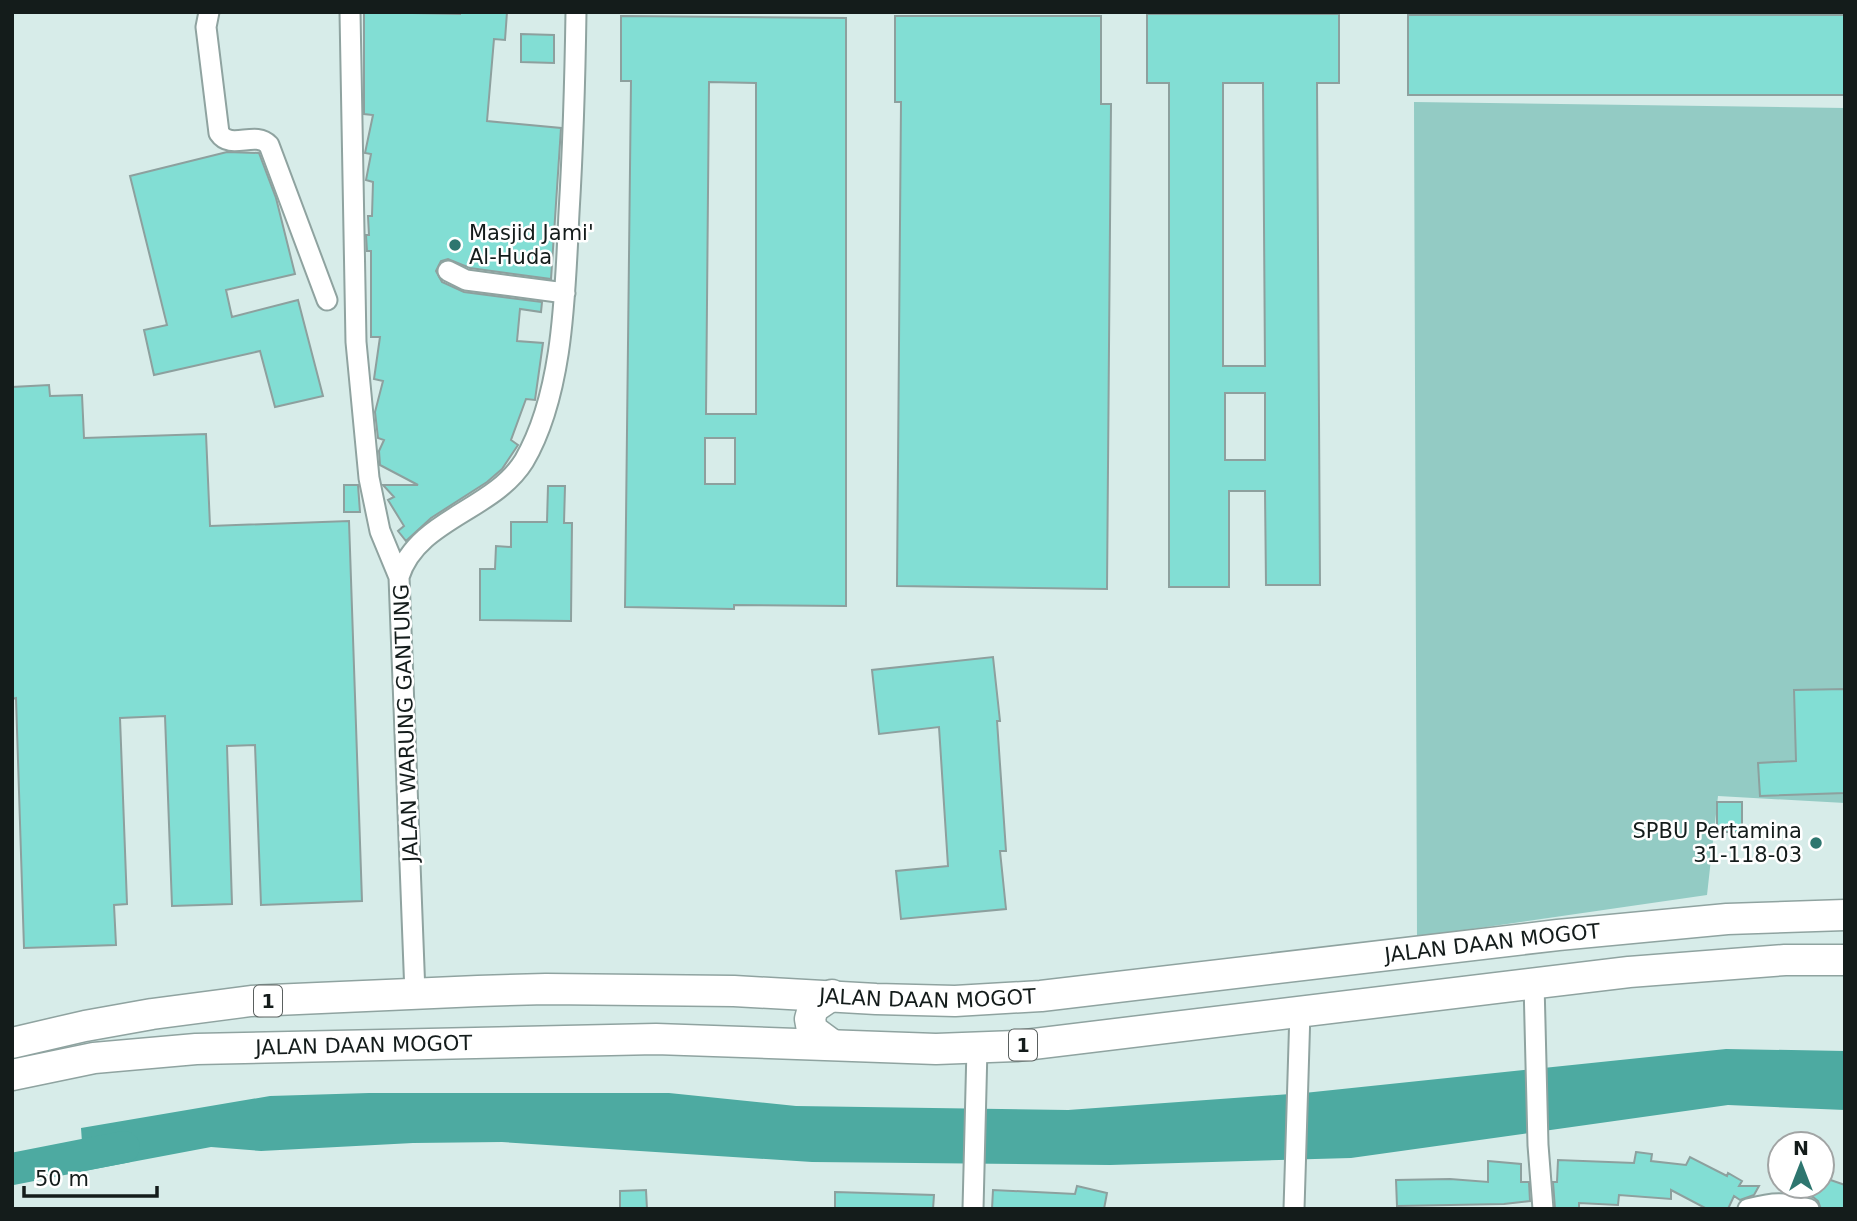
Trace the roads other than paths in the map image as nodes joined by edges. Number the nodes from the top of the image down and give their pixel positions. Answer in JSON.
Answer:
{"nodes":[{"id":1,"x":209,"y":12,"type":"edge"},
{"id":2,"x":349,"y":12,"type":"edge"},
{"id":3,"x":576,"y":12,"type":"edge"},
{"id":4,"x":448,"y":271,"type":"dead end"},
{"id":5,"x":565,"y":293,"type":"junction"},
{"id":6,"x":327,"y":300,"type":"dead end"},
{"id":7,"x":399,"y":577,"type":"junction"},
{"id":8,"x":1845,"y":915,"type":"edge"},
{"id":9,"x":1845,"y":960,"type":"edge"},
{"id":10,"x":1534,"y":983,"type":"junction"},
{"id":11,"x":734,"y":991,"type":"junction"},
{"id":12,"x":415,"y":994,"type":"junction"},
{"id":13,"x":832,"y":996,"type":"junction"},
{"id":14,"x":1299,"y":1024,"type":"junction"},
{"id":15,"x":733,"y":1040,"type":"junction"},
{"id":16,"x":12,"y":1042,"type":"edge"},
{"id":17,"x":831,"y":1044,"type":"junction"},
{"id":18,"x":977,"y":1048,"type":"junction"},
{"id":19,"x":12,"y":1075,"type":"edge"},
{"id":20,"x":1294,"y":1205,"type":"edge"},
{"id":21,"x":973,"y":1209,"type":"edge"},
{"id":22,"x":1543,"y":1209,"type":"edge"},
{"id":23,"x":1748,"y":1209,"type":"edge"},
{"id":24,"x":1809,"y":1209,"type":"edge"}],
"edges":[{"from":1,"to":6,"type":"street"},
{"from":2,"to":7,"type":"street"},
{"from":3,"to":5,"type":"street","name":"JALAN WARUNG GANTUNG"},
{"from":4,"to":5,"type":"street"},
{"from":5,"to":7,"type":"street","name":"JALAN WARUNG GANTUNG"},
{"from":7,"to":12,"type":"street","name":"JALAN WARUNG GANTUNG"},
{"from":8,"to":13,"type":"highway","name":"JALAN DAAN MOGOT","number":"1"},
{"from":9,"to":10,"type":"highway","name":"JALAN DAAN MOGOT","number":"1"},
{"from":10,"to":14,"type":"highway","name":"JALAN DAAN MOGOT","number":"1"},
{"from":10,"to":22,"type":"street"},
{"from":11,"to":12,"type":"highway","name":"JALAN DAAN MOGOT","number":"1"},
{"from":11,"to":13,"type":"highway","name":"JALAN DAAN MOGOT","number":"1"},
{"from":11,"to":15,"type":"highway"},
{"from":12,"to":16,"type":"highway","name":"JALAN DAAN MOGOT","number":"1"},
{"from":13,"to":17,"type":"highway"},
{"from":14,"to":18,"type":"highway","name":"JALAN DAAN MOGOT","number":"1"},
{"from":14,"to":20,"type":"street"},
{"from":15,"to":17,"type":"highway","name":"JALAN DAAN MOGOT","number":"1"},
{"from":15,"to":19,"type":"highway","name":"JALAN DAAN MOGOT","number":"1"},
{"from":17,"to":18,"type":"highway","name":"JALAN DAAN MOGOT","number":"1"},
{"from":18,"to":21,"type":"street"},
{"from":23,"to":24,"type":"street"}]}
